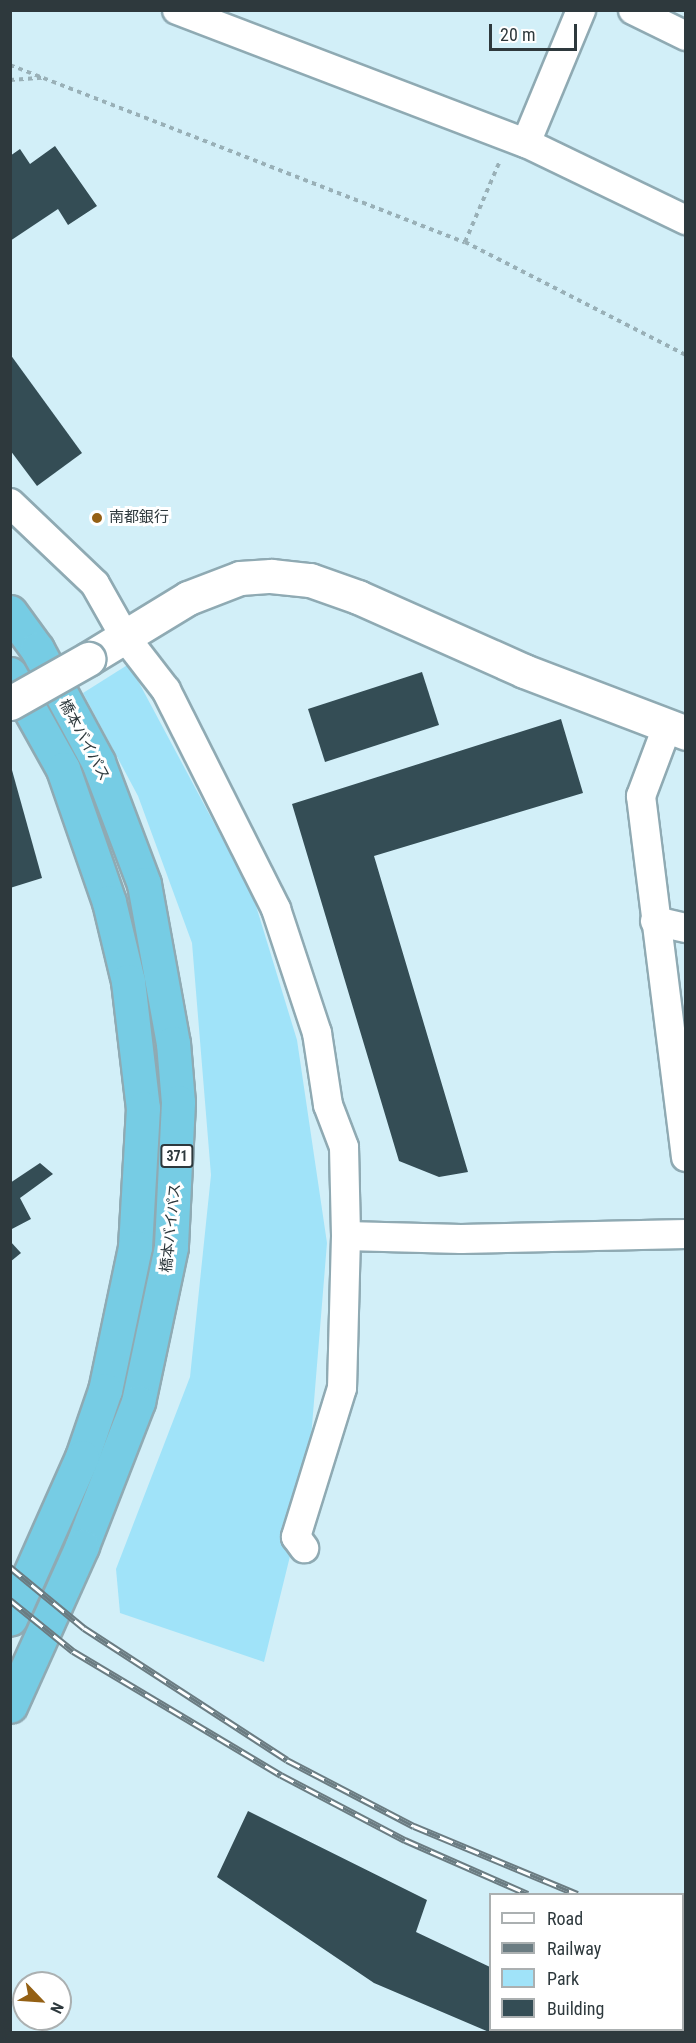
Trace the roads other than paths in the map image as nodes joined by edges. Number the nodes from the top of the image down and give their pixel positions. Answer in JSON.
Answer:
{"nodes":[{"id":1,"x":177,"y":10,"type":"edge"},
{"id":2,"x":580,"y":10,"type":"edge"},
{"id":3,"x":633,"y":10,"type":"edge"},
{"id":4,"x":686,"y":36,"type":"edge"},
{"id":5,"x":526,"y":143,"type":"junction"},
{"id":6,"x":686,"y":220,"type":"edge"},
{"id":7,"x":10,"y":503,"type":"edge"},
{"id":8,"x":10,"y":612,"type":"edge"},
{"id":9,"x":125,"y":637,"type":"junction"},
{"id":10,"x":10,"y":674,"type":"edge"},
{"id":11,"x":10,"y":703,"type":"edge"},
{"id":12,"x":676,"y":730,"type":"edge"},
{"id":13,"x":655,"y":921,"type":"junction"},
{"id":14,"x":686,"y":928,"type":"edge"},
{"id":15,"x":686,"y":1157,"type":"edge"},
{"id":16,"x":686,"y":1234,"type":"edge"},
{"id":17,"x":346,"y":1236,"type":"junction"},
{"id":18,"x":304,"y":1548,"type":"dead end"},
{"id":19,"x":10,"y":1619,"type":"edge"},
{"id":20,"x":10,"y":1706,"type":"edge"}],
"edges":[{"from":1,"to":5,"type":"street"},
{"from":2,"to":5,"type":"street"},
{"from":3,"to":4,"type":"street"},
{"from":5,"to":6,"type":"street"},
{"from":7,"to":9,"type":"street"},
{"from":8,"to":20,"type":"highway","name":"橋本バイパス","number":"371"},
{"from":9,"to":11,"type":"street","bridge":true},
{"from":9,"to":12,"type":"street"},
{"from":9,"to":17,"type":"street"},
{"from":10,"to":19,"type":"highway","number":"371"},
{"from":12,"to":13,"type":"street"},
{"from":13,"to":14,"type":"street"},
{"from":13,"to":15,"type":"street"},
{"from":16,"to":17,"type":"street"},
{"from":17,"to":18,"type":"street"}]}
